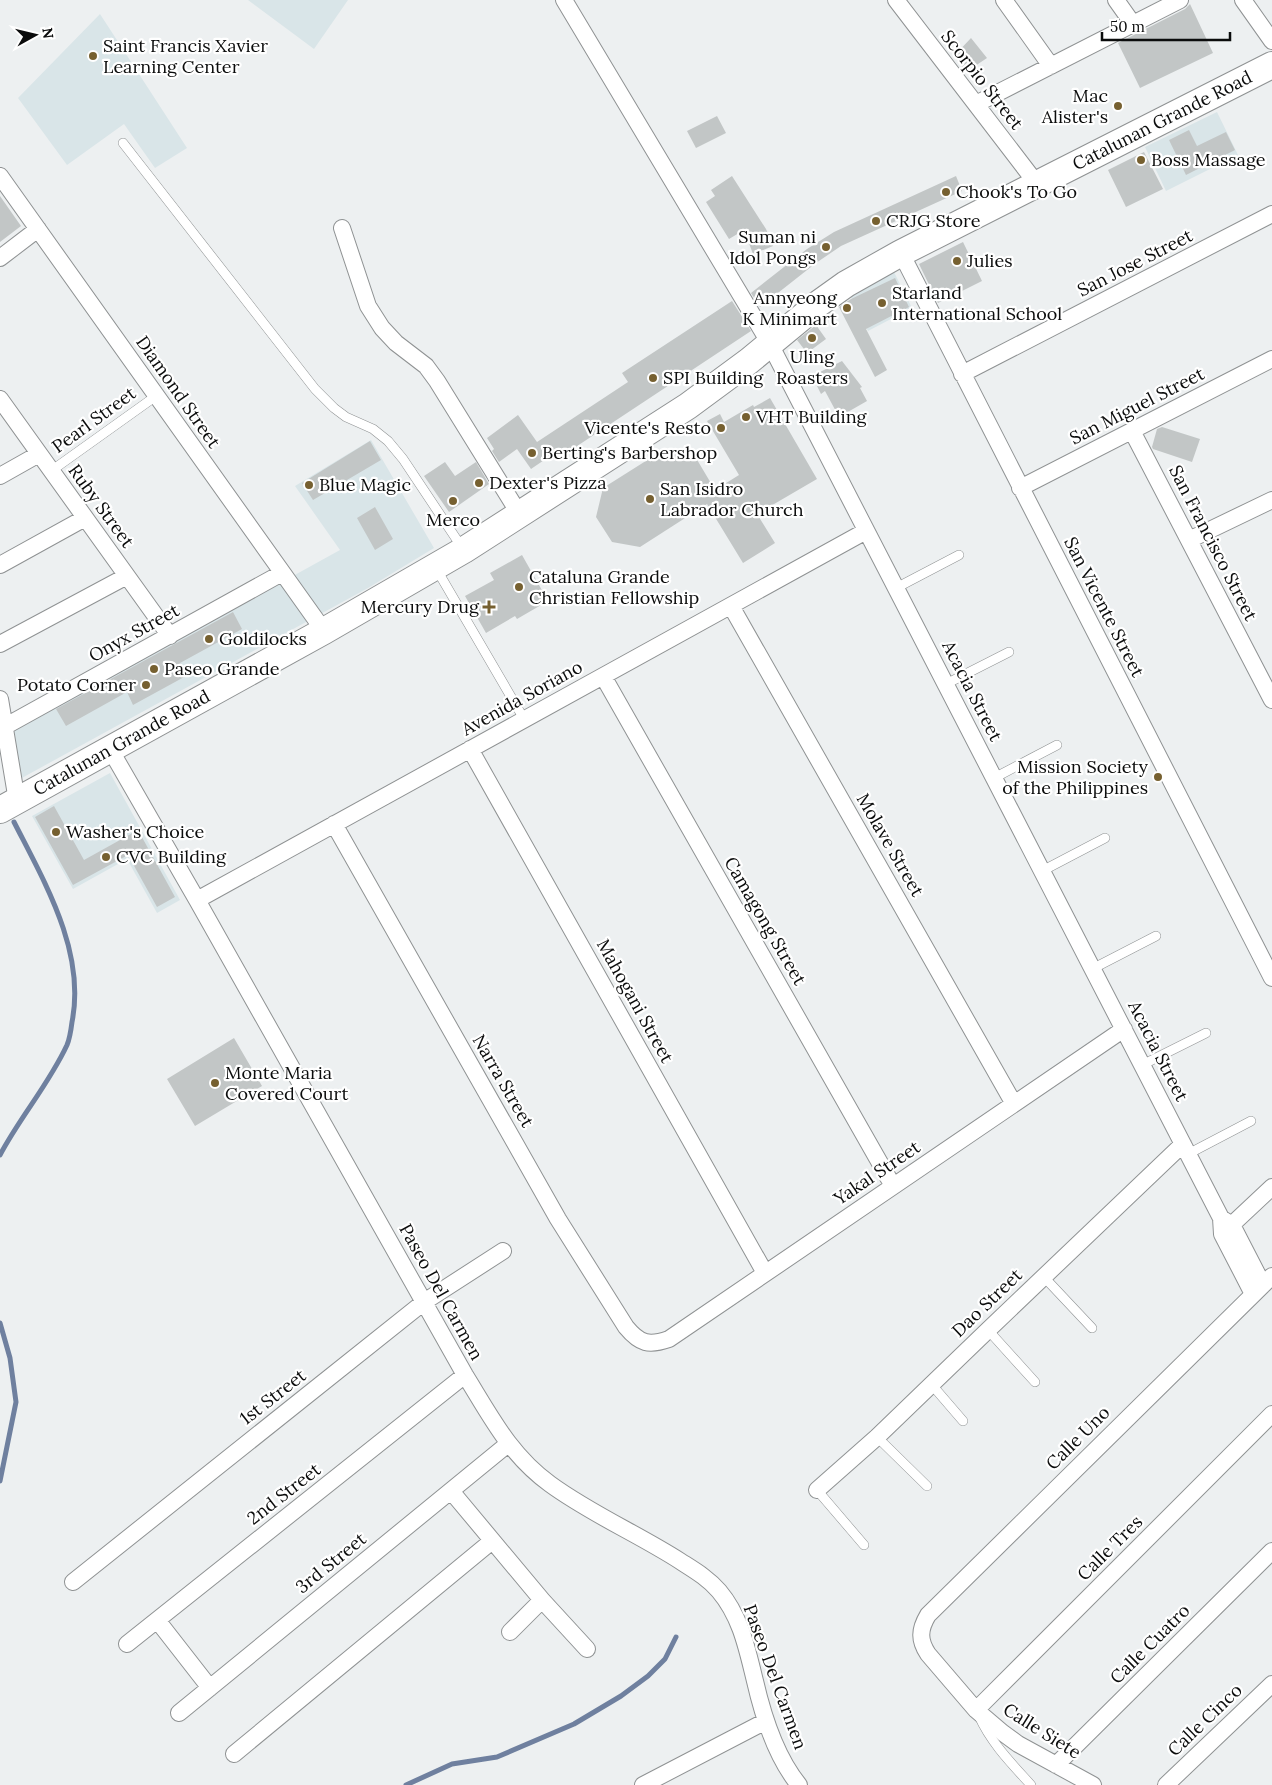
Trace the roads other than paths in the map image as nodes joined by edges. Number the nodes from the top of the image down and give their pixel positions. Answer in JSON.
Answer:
{"nodes":[{"id":1,"x":564,"y":0,"type":"edge"},
{"id":2,"x":896,"y":0,"type":"edge"},
{"id":3,"x":1004,"y":0,"type":"edge"},
{"id":4,"x":1116,"y":0,"type":"edge"},
{"id":5,"x":1180,"y":0,"type":"edge"},
{"id":6,"x":1243,"y":0,"type":"edge"},
{"id":7,"x":1133,"y":24,"type":"junction"},
{"id":8,"x":1272,"y":41,"type":"edge"},
{"id":9,"x":1051,"y":66,"type":"junction"},
{"id":10,"x":1272,"y":66,"type":"edge"},
{"id":11,"x":976,"y":104,"type":"junction"},
{"id":12,"x":123,"y":143,"type":"dead end"},
{"id":13,"x":0,"y":176,"type":"edge"},
{"id":14,"x":1037,"y":184,"type":"junction"},
{"id":15,"x":1272,"y":214,"type":"edge"},
{"id":16,"x":342,"y":228,"type":"dead end"},
{"id":17,"x":38,"y":230,"type":"junction"},
{"id":18,"x":901,"y":253,"type":"junction"},
{"id":19,"x":0,"y":258,"type":"edge"},
{"id":20,"x":770,"y":344,"type":"junction"},
{"id":21,"x":1272,"y":360,"type":"edge"},
{"id":22,"x":962,"y":374,"type":"junction"},
{"id":23,"x":156,"y":396,"type":"junction"},
{"id":24,"x":0,"y":400,"type":"edge"},
{"id":25,"x":1132,"y":431,"type":"junction"},
{"id":26,"x":39,"y":454,"type":"junction"},
{"id":27,"x":51,"y":471,"type":"junction"},
{"id":28,"x":0,"y":476,"type":"edge"},
{"id":29,"x":1020,"y":488,"type":"junction"},
{"id":30,"x":1272,"y":500,"type":"edge"},
{"id":31,"x":520,"y":515,"type":"junction"},
{"id":32,"x":86,"y":518,"type":"junction"},
{"id":33,"x":866,"y":531,"type":"junction"},
{"id":34,"x":1189,"y":540,"type":"junction"},
{"id":35,"x":464,"y":550,"type":"junction"},
{"id":36,"x":959,"y":555,"type":"dead end"},
{"id":37,"x":0,"y":564,"type":"edge"},
{"id":38,"x":435,"y":567,"type":"junction"},
{"id":39,"x":282,"y":573,"type":"junction"},
{"id":40,"x":127,"y":576,"type":"junction"},
{"id":41,"x":896,"y":588,"type":"junction"},
{"id":42,"x":731,"y":606,"type":"junction"},
{"id":43,"x":324,"y":631,"type":"junction"},
{"id":44,"x":170,"y":636,"type":"junction"},
{"id":45,"x":0,"y":644,"type":"edge"},
{"id":46,"x":1009,"y":652,"type":"dead end"},
{"id":47,"x":603,"y":676,"type":"junction"},
{"id":48,"x":946,"y":684,"type":"junction"},
{"id":49,"x":0,"y":698,"type":"edge"},
{"id":50,"x":1272,"y":700,"type":"edge"},
{"id":51,"x":524,"y":719,"type":"junction"},
{"id":52,"x":4,"y":726,"type":"junction"},
{"id":53,"x":1057,"y":745,"type":"dead end"},
{"id":54,"x":110,"y":749,"type":"junction"},
{"id":55,"x":470,"y":749,"type":"junction"},
{"id":56,"x":994,"y":778,"type":"junction"},
{"id":57,"x":8,"y":806,"type":"edge"},
{"id":58,"x":334,"y":824,"type":"junction"},
{"id":59,"x":1105,"y":838,"type":"dead end"},
{"id":60,"x":1042,"y":871,"type":"junction"},
{"id":61,"x":197,"y":900,"type":"junction"},
{"id":62,"x":1156,"y":936,"type":"dead end"},
{"id":63,"x":1092,"y":969,"type":"junction"},
{"id":64,"x":1272,"y":978,"type":"edge"},
{"id":65,"x":1124,"y":1029,"type":"junction"},
{"id":66,"x":1206,"y":1033,"type":"dead end"},
{"id":67,"x":1142,"y":1066,"type":"junction"},
{"id":68,"x":1014,"y":1104,"type":"junction"},
{"id":69,"x":1252,"y":1121,"type":"dead end"},
{"id":70,"x":1186,"y":1149,"type":"junction"},
{"id":71,"x":893,"y":1186,"type":"junction"},
{"id":72,"x":1272,"y":1187,"type":"edge"},
{"id":73,"x":1225,"y":1226,"type":"junction"},
{"id":74,"x":504,"y":1250,"type":"dead end"},
{"id":75,"x":765,"y":1273,"type":"junction"},
{"id":76,"x":1044,"y":1276,"type":"junction"},
{"id":77,"x":1263,"y":1285,"type":"edge"},
{"id":78,"x":424,"y":1302,"type":"junction"},
{"id":79,"x":1092,"y":1328,"type":"dead end"},
{"id":80,"x":988,"y":1330,"type":"junction"},
{"id":81,"x":651,"y":1343,"type":"joint"},
{"id":82,"x":465,"y":1375,"type":"junction"},
{"id":83,"x":1035,"y":1382,"type":"dead end"},
{"id":84,"x":932,"y":1385,"type":"junction"},
{"id":85,"x":1272,"y":1414,"type":"edge"},
{"id":86,"x":962,"y":1421,"type":"dead end"},
{"id":87,"x":877,"y":1438,"type":"junction"},
{"id":88,"x":508,"y":1444,"type":"junction"},
{"id":89,"x":927,"y":1486,"type":"dead end"},
{"id":90,"x":817,"y":1490,"type":"joint"},
{"id":91,"x":451,"y":1491,"type":"junction"},
{"id":92,"x":492,"y":1541,"type":"junction"},
{"id":93,"x":864,"y":1545,"type":"dead end"},
{"id":94,"x":1272,"y":1551,"type":"edge"},
{"id":95,"x":73,"y":1582,"type":"dead end"},
{"id":96,"x":542,"y":1600,"type":"junction"},
{"id":97,"x":157,"y":1620,"type":"junction"},
{"id":98,"x":510,"y":1632,"type":"dead end"},
{"id":99,"x":920,"y":1634,"type":"joint"},
{"id":100,"x":127,"y":1644,"type":"dead end"},
{"id":101,"x":587,"y":1649,"type":"dead end"},
{"id":102,"x":1272,"y":1684,"type":"edge"},
{"id":103,"x":210,"y":1688,"type":"junction"},
{"id":104,"x":976,"y":1710,"type":"junction"},
{"id":105,"x":178,"y":1713,"type":"dead end"},
{"id":106,"x":766,"y":1721,"type":"junction"},
{"id":107,"x":234,"y":1754,"type":"dead end"},
{"id":108,"x":1056,"y":1765,"type":"junction"},
{"id":109,"x":643,"y":1785,"type":"edge"},
{"id":110,"x":798,"y":1785,"type":"edge"},
{"id":111,"x":1032,"y":1785,"type":"edge"},
{"id":112,"x":1093,"y":1785,"type":"edge"},
{"id":113,"x":1166,"y":1785,"type":"edge"}],
"edges":[{"from":1,"to":20,"type":"street","name":"Acacia Street"},
{"from":2,"to":11,"type":"street","name":"Scorpio Street"},
{"from":3,"to":9,"type":"street"},
{"from":4,"to":7,"type":"street"},
{"from":5,"to":7,"type":"street"},
{"from":6,"to":8,"type":"street"},
{"from":7,"to":9,"type":"street"},
{"from":9,"to":11,"type":"street"},
{"from":10,"to":14,"type":"main road","name":"Catalunan Grande Road"},
{"from":11,"to":14,"type":"street","name":"Scorpio Street"},
{"from":12,"to":35,"type":"lane"},
{"from":13,"to":17,"type":"street","name":"Diamond Street"},
{"from":14,"to":18,"type":"main road","name":"Catalunan Grande Road"},
{"from":15,"to":22,"type":"street","name":"San Jose Street"},
{"from":16,"to":31,"type":"street"},
{"from":17,"to":19,"type":"street"},
{"from":17,"to":23,"type":"street","name":"Diamond Street"},
{"from":18,"to":20,"type":"main road","name":"Catalunan Grande Road"},
{"from":18,"to":22,"type":"street","name":"San Vicente Street"},
{"from":20,"to":31,"type":"main road","name":"Catalunan Grande Road"},
{"from":20,"to":33,"type":"street","name":"Acacia Street"},
{"from":21,"to":25,"type":"street","name":"San Miguel Street"},
{"from":22,"to":29,"type":"street","name":"San Vicente Street"},
{"from":23,"to":27,"type":"lane","name":"Pearl Street"},
{"from":23,"to":39,"type":"street","name":"Diamond Street"},
{"from":24,"to":26,"type":"street","name":"Ruby Street"},
{"from":25,"to":29,"type":"street","name":"San Miguel Street"},
{"from":25,"to":34,"type":"street","name":"San Francisco Street"},
{"from":26,"to":27,"type":"street","name":"Ruby Street"},
{"from":26,"to":28,"type":"street"},
{"from":27,"to":32,"type":"street","name":"Ruby Street"},
{"from":29,"to":64,"type":"street","name":"San Vicente Street"},
{"from":30,"to":34,"type":"street"},
{"from":31,"to":35,"type":"main road","name":"Catalunan Grande Road"},
{"from":32,"to":37,"type":"street"},
{"from":32,"to":40,"type":"street","name":"Ruby Street"},
{"from":33,"to":41,"type":"street","name":"Acacia Street"},
{"from":33,"to":42,"type":"street","name":"Avenida Soriano"},
{"from":34,"to":50,"type":"street","name":"San Francisco Street"},
{"from":35,"to":38,"type":"main road","name":"Catalunan Grande Road"},
{"from":36,"to":41,"type":"lane"},
{"from":38,"to":43,"type":"main road","name":"Catalunan Grande Road"},
{"from":38,"to":51,"type":"lane"},
{"from":39,"to":43,"type":"street","name":"Diamond Street"},
{"from":39,"to":44,"type":"street","name":"Onyx Street"},
{"from":40,"to":44,"type":"street","name":"Ruby Street"},
{"from":40,"to":45,"type":"street"},
{"from":41,"to":48,"type":"street","name":"Acacia Street"},
{"from":42,"to":47,"type":"street","name":"Avenida Soriano"},
{"from":42,"to":68,"type":"street","name":"Molave Street"},
{"from":43,"to":54,"type":"main road","name":"Catalunan Grande Road"},
{"from":44,"to":52,"type":"street","name":"Onyx Street"},
{"from":46,"to":48,"type":"lane"},
{"from":47,"to":51,"type":"street","name":"Avenida Soriano"},
{"from":47,"to":71,"type":"street","name":"Camagong Street"},
{"from":48,"to":56,"type":"street","name":"Acacia Street"},
{"from":49,"to":52,"type":"street"},
{"from":51,"to":55,"type":"street","name":"Avenida Soriano"},
{"from":52,"to":57,"type":"street"},
{"from":53,"to":56,"type":"lane"},
{"from":54,"to":57,"type":"main road","name":"Catalunan Grande Road"},
{"from":54,"to":61,"type":"street","name":"Paseo Del Carmen"},
{"from":55,"to":58,"type":"street","name":"Avenida Soriano"},
{"from":55,"to":75,"type":"street","name":"Mahogani Street"},
{"from":56,"to":60,"type":"street","name":"Acacia Street"},
{"from":58,"to":61,"type":"street","name":"Avenida Soriano"},
{"from":58,"to":81,"type":"street","name":"Narra Street"},
{"from":59,"to":60,"type":"lane"},
{"from":60,"to":63,"type":"street","name":"Acacia Street"},
{"from":61,"to":78,"type":"street","name":"Paseo Del Carmen"},
{"from":62,"to":63,"type":"lane"},
{"from":63,"to":65,"type":"street","name":"Acacia Street"},
{"from":65,"to":67,"type":"street","name":"Acacia Street"},
{"from":65,"to":68,"type":"street","name":"Yakal Street"},
{"from":66,"to":67,"type":"lane"},
{"from":67,"to":70,"type":"street","name":"Acacia Street"},
{"from":68,"to":71,"type":"street","name":"Yakal Street"},
{"from":69,"to":70,"type":"lane"},
{"from":70,"to":73,"type":"street","name":"Acacia Street"},
{"from":70,"to":76,"type":"street","name":"Dao Street"},
{"from":71,"to":75,"type":"street","name":"Yakal Street"},
{"from":72,"to":73,"type":"street"},
{"from":73,"to":77,"type":"street","name":"Acacia Street"},
{"from":74,"to":78,"type":"street","name":"1st Street"},
{"from":75,"to":81,"type":"street","name":"Yakal Street"},
{"from":76,"to":79,"type":"lane"},
{"from":76,"to":80,"type":"street","name":"Dao Street"},
{"from":77,"to":99,"type":"street","name":"Calle Uno"},
{"from":78,"to":82,"type":"street","name":"Paseo Del Carmen"},
{"from":78,"to":95,"type":"street","name":"1st Street"},
{"from":80,"to":83,"type":"lane"},
{"from":80,"to":84,"type":"street","name":"Dao Street"},
{"from":82,"to":88,"type":"street","name":"Paseo Del Carmen"},
{"from":82,"to":97,"type":"street","name":"2nd Street"},
{"from":84,"to":86,"type":"lane"},
{"from":84,"to":87,"type":"street","name":"Dao Street"},
{"from":85,"to":104,"type":"street","name":"Calle Tres"},
{"from":87,"to":89,"type":"lane"},
{"from":87,"to":90,"type":"street","name":"Dao Street"},
{"from":88,"to":91,"type":"street","name":"3rd Street"},
{"from":88,"to":106,"type":"street","name":"Paseo Del Carmen"},
{"from":90,"to":93,"type":"lane"},
{"from":91,"to":92,"type":"street"},
{"from":91,"to":103,"type":"street","name":"3rd Street"},
{"from":92,"to":96,"type":"street"},
{"from":92,"to":107,"type":"street"},
{"from":94,"to":108,"type":"street","name":"Calle Cuatro"},
{"from":96,"to":98,"type":"street"},
{"from":96,"to":101,"type":"street"},
{"from":97,"to":100,"type":"street","name":"2nd Street"},
{"from":97,"to":103,"type":"street"},
{"from":99,"to":104,"type":"street","name":"Calle Siete"},
{"from":102,"to":113,"type":"street","name":"Calle Cinco"},
{"from":103,"to":105,"type":"street","name":"3rd Street"},
{"from":104,"to":108,"type":"street","name":"Calle Siete"},
{"from":104,"to":111,"type":"lane"},
{"from":106,"to":109,"type":"street"},
{"from":106,"to":110,"type":"street","name":"Paseo Del Carmen"},
{"from":108,"to":112,"type":"street","name":"Calle Siete"}]}
